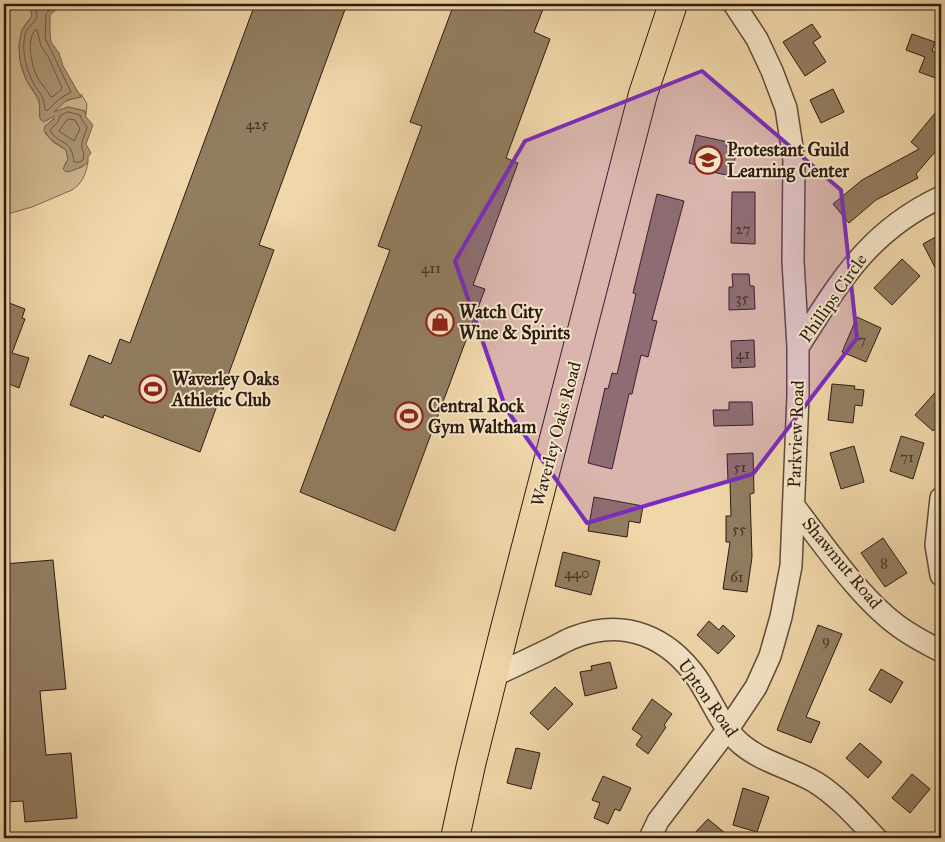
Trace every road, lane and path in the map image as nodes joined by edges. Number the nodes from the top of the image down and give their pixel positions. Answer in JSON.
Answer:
{"nodes":[{"id":1,"x":674,"y":4,"type":"edge"},
{"id":2,"x":734,"y":4,"type":"edge"},
{"id":3,"x":941,"y":197,"type":"edge"},
{"id":4,"x":798,"y":348,"type":"junction"},
{"id":5,"x":941,"y":498,"type":"edge"},
{"id":6,"x":794,"y":506,"type":"junction"},
{"id":7,"x":941,"y":575,"type":"edge"},
{"id":8,"x":941,"y":652,"type":"edge"},
{"id":9,"x":493,"y":676,"type":"junction"},
{"id":10,"x":728,"y":729,"type":"junction"},
{"id":11,"x":455,"y":838,"type":"edge"},
{"id":12,"x":650,"y":838,"type":"edge"},
{"id":13,"x":876,"y":838,"type":"edge"}],
"edges":[{"from":1,"to":9,"type":"main road","name":"Waverley Oaks Road"},
{"from":2,"to":4,"type":"street","name":"Parkview Road"},
{"from":3,"to":4,"type":"street","name":"Phillips Circle"},
{"from":4,"to":6,"type":"street","name":"Parkview Road"},
{"from":5,"to":7,"type":"street"},
{"from":6,"to":8,"type":"street","name":"Shawmut Road"},
{"from":6,"to":10,"type":"street","name":"Parkview Road"},
{"from":9,"to":10,"type":"street","name":"Upton Road"},
{"from":9,"to":11,"type":"main road","name":"Waverley Oaks Road"},
{"from":10,"to":12,"type":"street","name":"Parkview Road"},
{"from":10,"to":13,"type":"street","name":"Upton Road"}]}
